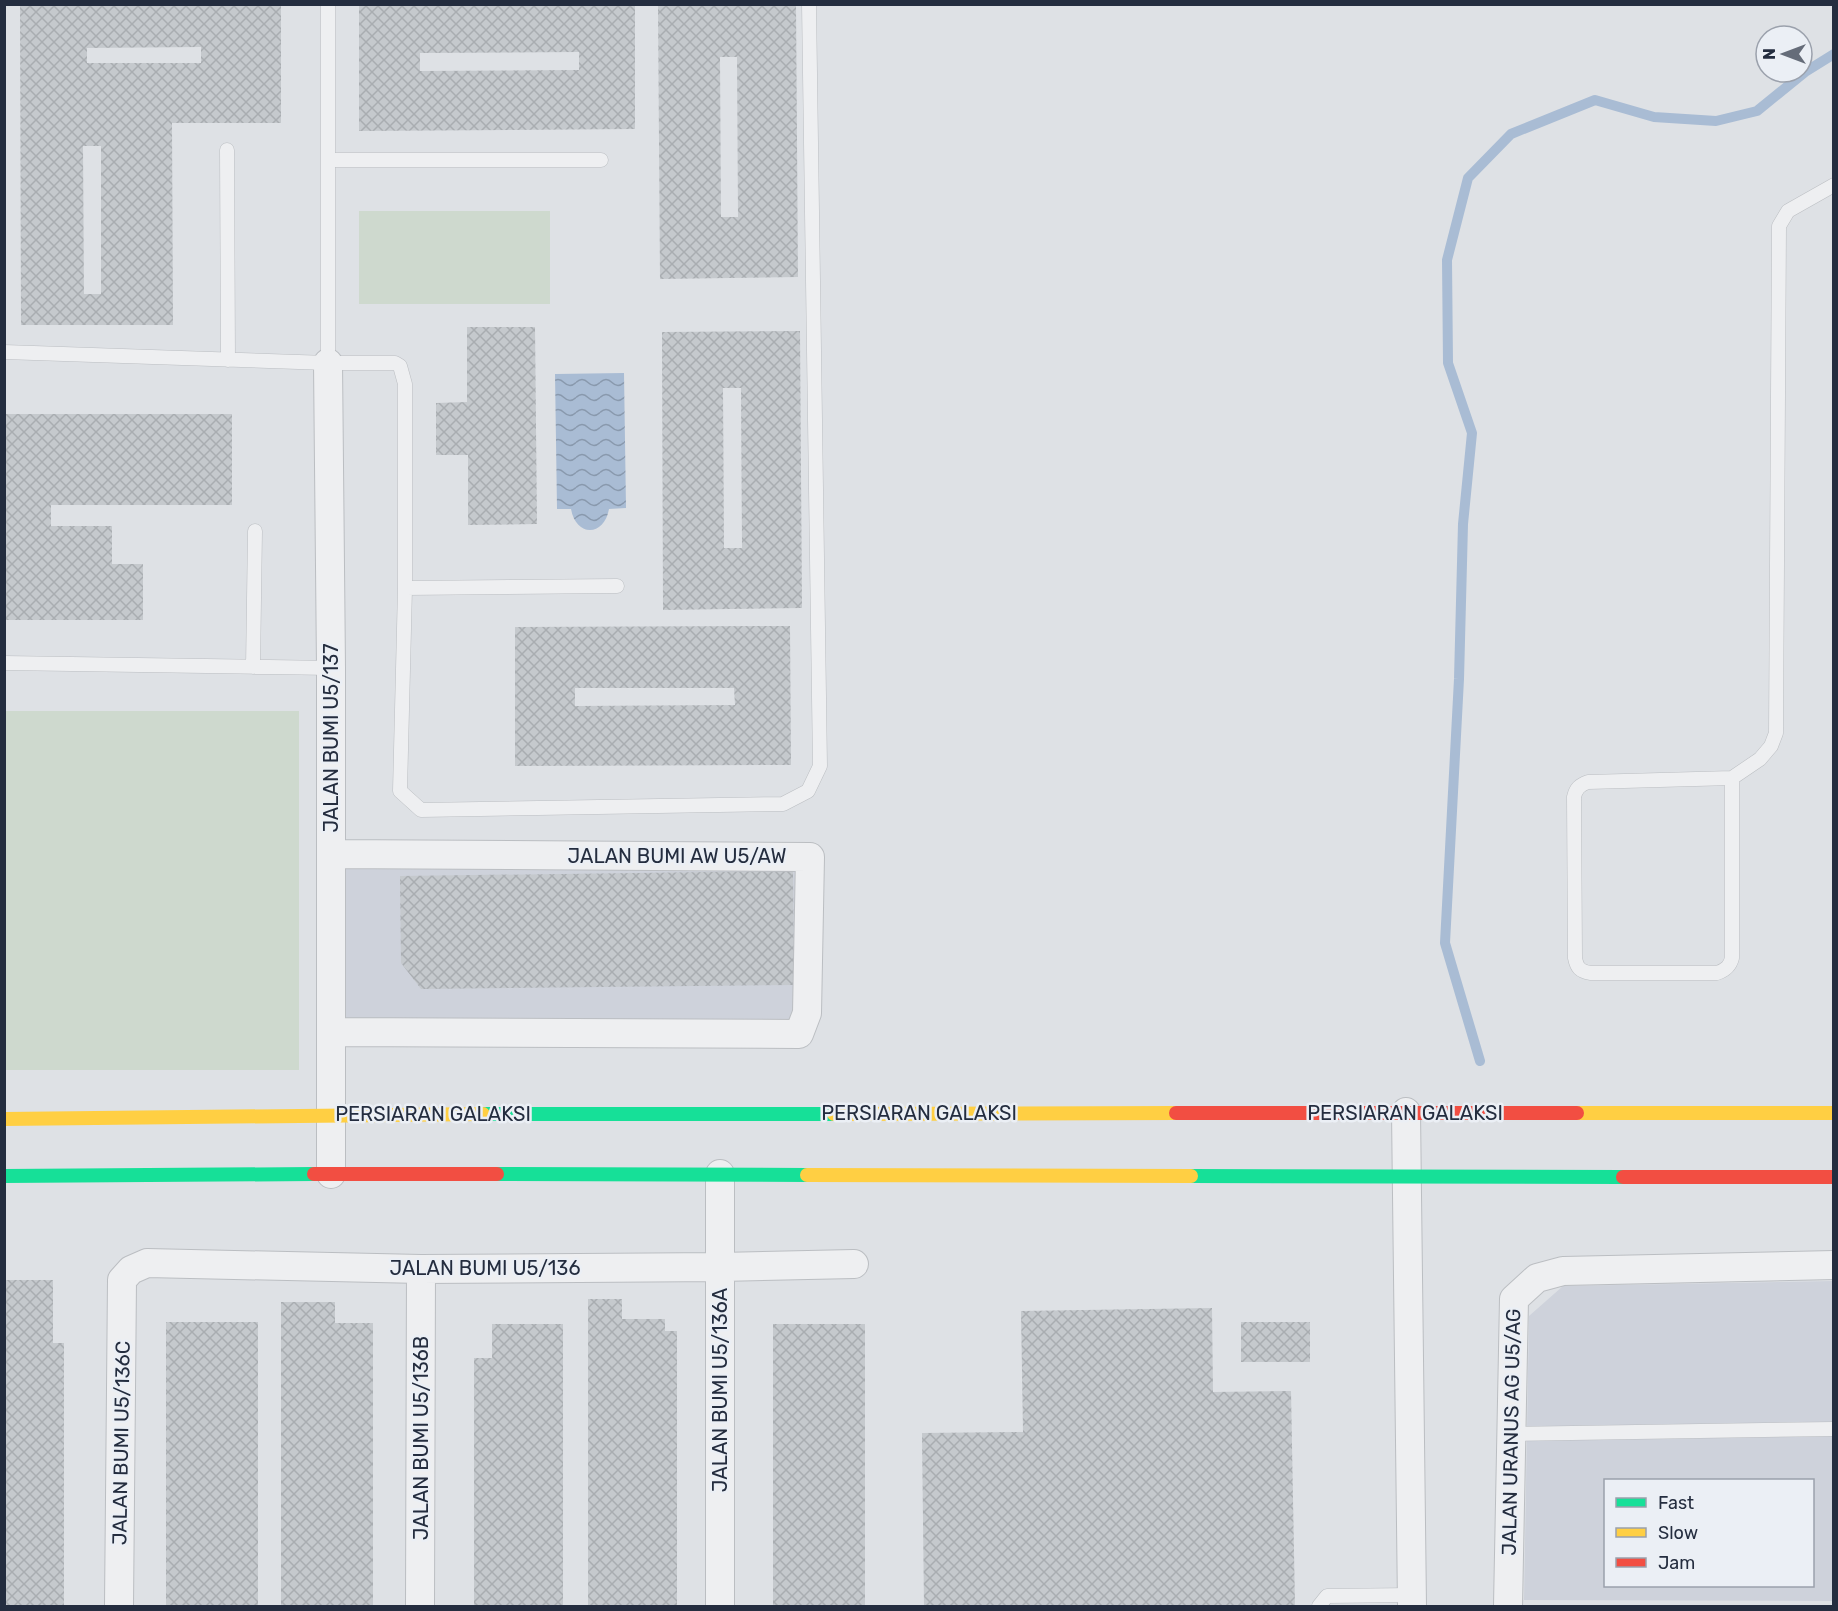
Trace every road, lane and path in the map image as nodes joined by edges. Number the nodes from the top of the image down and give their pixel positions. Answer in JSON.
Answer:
{"nodes":[{"id":1,"x":328,"y":4,"type":"edge"},
{"id":2,"x":808,"y":4,"type":"edge"},
{"id":3,"x":227,"y":150,"type":"dead end"},
{"id":4,"x":328,"y":160,"type":"junction"},
{"id":5,"x":601,"y":160,"type":"dead end"},
{"id":6,"x":1833,"y":185,"type":"edge"},
{"id":7,"x":4,"y":352,"type":"edge"},
{"id":8,"x":228,"y":360,"type":"junction"},
{"id":9,"x":328,"y":363,"type":"junction"},
{"id":10,"x":255,"y":531,"type":"dead end"},
{"id":11,"x":616,"y":586,"type":"dead end"},
{"id":12,"x":405,"y":588,"type":"junction"},
{"id":13,"x":4,"y":663,"type":"edge"},
{"id":14,"x":253,"y":667,"type":"junction"},
{"id":15,"x":331,"y":668,"type":"junction"},
{"id":16,"x":1732,"y":778,"type":"junction"},
{"id":17,"x":331,"y":854,"type":"junction"},
{"id":18,"x":333,"y":1032,"type":"junction"},
{"id":19,"x":1406,"y":1112,"type":"junction"},
{"id":20,"x":1833,"y":1113,"type":"edge"},
{"id":21,"x":333,"y":1114,"type":"junction"},
{"id":22,"x":4,"y":1119,"type":"edge"},
{"id":23,"x":331,"y":1174,"type":"junction"},
{"id":24,"x":720,"y":1174,"type":"junction"},
{"id":25,"x":4,"y":1176,"type":"edge"},
{"id":26,"x":1406,"y":1178,"type":"junction"},
{"id":27,"x":1833,"y":1178,"type":"edge"},
{"id":28,"x":854,"y":1264,"type":"dead end"},
{"id":29,"x":1833,"y":1265,"type":"edge"},
{"id":30,"x":720,"y":1267,"type":"junction"},
{"id":31,"x":421,"y":1269,"type":"junction"},
{"id":32,"x":122,"y":1280,"type":"joint"},
{"id":33,"x":1833,"y":1429,"type":"edge"},
{"id":34,"x":1511,"y":1434,"type":"junction"},
{"id":35,"x":1412,"y":1601,"type":"edge"},
{"id":36,"x":119,"y":1606,"type":"edge"},
{"id":37,"x":420,"y":1606,"type":"edge"},
{"id":38,"x":720,"y":1606,"type":"edge"},
{"id":39,"x":1319,"y":1606,"type":"edge"},
{"id":40,"x":1508,"y":1606,"type":"edge"}],
"edges":[{"from":1,"to":4,"type":"lane"},
{"from":2,"to":12,"type":"lane"},
{"from":3,"to":8,"type":"lane"},
{"from":4,"to":5,"type":"lane"},
{"from":4,"to":9,"type":"lane"},
{"from":6,"to":16,"type":"lane"},
{"from":7,"to":8,"type":"lane"},
{"from":8,"to":9,"type":"lane"},
{"from":9,"to":12,"type":"lane"},
{"from":9,"to":15,"type":"street","name":"JALAN BUMI U5/137"},
{"from":10,"to":14,"type":"lane"},
{"from":11,"to":12,"type":"lane"},
{"from":13,"to":14,"type":"lane"},
{"from":14,"to":15,"type":"lane"},
{"from":15,"to":17,"type":"street","name":"JALAN BUMI U5/137"},
{"from":16,"to":16,"type":"lane"},
{"from":17,"to":18,"type":"street","name":"JALAN BUMI U5/137"},
{"from":17,"to":18,"type":"street","name":"JALAN BUMI AW U5/AW"},
{"from":18,"to":21,"type":"street","name":"JALAN BUMI U5/137"},
{"from":19,"to":20,"type":"main road","name":"PERSIARAN GALAKSI"},
{"from":19,"to":21,"type":"main road","name":"PERSIARAN GALAKSI"},
{"from":19,"to":26,"type":"street"},
{"from":21,"to":22,"type":"main road","name":"PERSIARAN GALAKSI"},
{"from":21,"to":23,"type":"street","name":"JALAN BUMI U5/137"},
{"from":23,"to":24,"type":"main road"},
{"from":23,"to":25,"type":"main road"},
{"from":24,"to":26,"type":"main road"},
{"from":24,"to":30,"type":"street","name":"JALAN BUMI U5/136A"},
{"from":26,"to":27,"type":"main road"},
{"from":26,"to":35,"type":"street"},
{"from":28,"to":30,"type":"street","name":"JALAN BUMI U5/136"},
{"from":29,"to":34,"type":"street","name":"JALAN URANUS AG U5/AG"},
{"from":30,"to":31,"type":"street","name":"JALAN BUMI U5/136"},
{"from":30,"to":38,"type":"street","name":"JALAN BUMI U5/136A"},
{"from":31,"to":32,"type":"street","name":"JALAN BUMI U5/136"},
{"from":31,"to":37,"type":"street","name":"JALAN BUMI U5/136B"},
{"from":32,"to":36,"type":"street","name":"JALAN BUMI U5/136C"},
{"from":33,"to":34,"type":"lane"},
{"from":34,"to":40,"type":"street","name":"JALAN URANUS AG U5/AG"},
{"from":35,"to":39,"type":"lane"}]}
